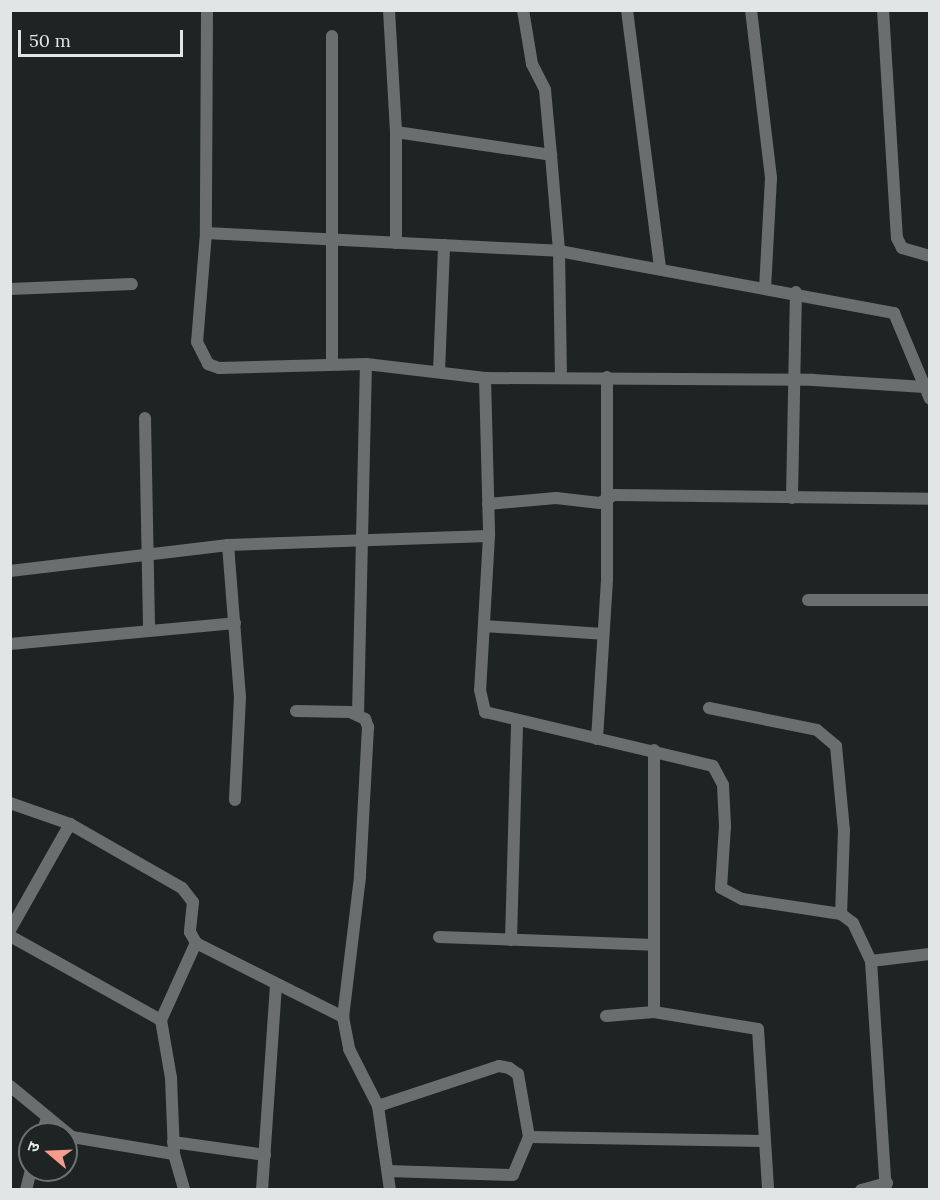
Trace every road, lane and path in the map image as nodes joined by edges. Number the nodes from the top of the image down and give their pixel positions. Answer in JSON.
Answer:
{"nodes":[{"id":1,"x":207,"y":10,"type":"edge"},
{"id":2,"x":389,"y":10,"type":"edge"},
{"id":3,"x":523,"y":10,"type":"edge"},
{"id":4,"x":627,"y":10,"type":"edge"},
{"id":5,"x":751,"y":10,"type":"edge"},
{"id":6,"x":882,"y":10,"type":"edge"},
{"id":7,"x":332,"y":36,"type":"dead end"},
{"id":8,"x":396,"y":132,"type":"junction"},
{"id":9,"x":551,"y":154,"type":"junction"},
{"id":10,"x":206,"y":233,"type":"junction"},
{"id":11,"x":333,"y":239,"type":"junction"},
{"id":12,"x":396,"y":243,"type":"junction"},
{"id":13,"x":444,"y":245,"type":"junction"},
{"id":14,"x":560,"y":251,"type":"junction"},
{"id":15,"x":930,"y":256,"type":"edge"},
{"id":16,"x":660,"y":266,"type":"junction"},
{"id":17,"x":132,"y":284,"type":"dead end"},
{"id":18,"x":765,"y":288,"type":"junction"},
{"id":19,"x":10,"y":289,"type":"edge"},
{"id":20,"x":796,"y":292,"type":"junction"},
{"id":21,"x":332,"y":363,"type":"junction"},
{"id":22,"x":366,"y":364,"type":"junction"},
{"id":23,"x":439,"y":372,"type":"junction"},
{"id":24,"x":561,"y":377,"type":"junction"},
{"id":25,"x":607,"y":377,"type":"junction"},
{"id":26,"x":486,"y":378,"type":"junction"},
{"id":27,"x":794,"y":380,"type":"junction"},
{"id":28,"x":926,"y":387,"type":"junction"},
{"id":29,"x":930,"y":399,"type":"edge"},
{"id":30,"x":145,"y":418,"type":"dead end"},
{"id":31,"x":609,"y":497,"type":"junction"},
{"id":32,"x":792,"y":498,"type":"junction"},
{"id":33,"x":930,"y":499,"type":"edge"},
{"id":34,"x":488,"y":504,"type":"junction"},
{"id":35,"x":489,"y":536,"type":"junction"},
{"id":36,"x":360,"y":542,"type":"junction"},
{"id":37,"x":228,"y":545,"type":"junction"},
{"id":38,"x":146,"y":554,"type":"junction"},
{"id":39,"x":10,"y":571,"type":"edge"},
{"id":40,"x":808,"y":600,"type":"dead end"},
{"id":41,"x":930,"y":600,"type":"edge"},
{"id":42,"x":235,"y":623,"type":"junction"},
{"id":43,"x":484,"y":626,"type":"junction"},
{"id":44,"x":149,"y":631,"type":"junction"},
{"id":45,"x":603,"y":634,"type":"junction"},
{"id":46,"x":10,"y":644,"type":"edge"},
{"id":47,"x":708,"y":708,"type":"dead end"},
{"id":48,"x":296,"y":711,"type":"dead end"},
{"id":49,"x":358,"y":715,"type":"junction"},
{"id":50,"x":517,"y":722,"type":"junction"},
{"id":51,"x":597,"y":739,"type":"junction"},
{"id":52,"x":654,"y":750,"type":"junction"},
{"id":53,"x":235,"y":800,"type":"dead end"},
{"id":54,"x":10,"y":803,"type":"edge"},
{"id":55,"x":70,"y":824,"type":"junction"},
{"id":56,"x":841,"y":914,"type":"junction"},
{"id":57,"x":10,"y":930,"type":"edge"},
{"id":58,"x":10,"y":936,"type":"edge"},
{"id":59,"x":438,"y":937,"type":"dead end"},
{"id":60,"x":511,"y":940,"type":"junction"},
{"id":61,"x":196,"y":943,"type":"junction"},
{"id":62,"x":654,"y":945,"type":"junction"},
{"id":63,"x":930,"y":954,"type":"edge"},
{"id":64,"x":871,"y":962,"type":"junction"},
{"id":65,"x":276,"y":984,"type":"junction"},
{"id":66,"x":654,"y":1012,"type":"junction"},
{"id":67,"x":606,"y":1016,"type":"dead end"},
{"id":68,"x":343,"y":1017,"type":"junction"},
{"id":69,"x":161,"y":1020,"type":"junction"},
{"id":70,"x":10,"y":1086,"type":"edge"},
{"id":71,"x":378,"y":1106,"type":"junction"},
{"id":72,"x":47,"y":1118,"type":"junction"},
{"id":73,"x":46,"y":1122,"type":"edge"},
{"id":74,"x":529,"y":1137,"type":"junction"},
{"id":75,"x":764,"y":1141,"type":"junction"},
{"id":76,"x":173,"y":1148,"type":"junction"},
{"id":77,"x":265,"y":1155,"type":"junction"},
{"id":78,"x":388,"y":1171,"type":"junction"},
{"id":79,"x":886,"y":1186,"type":"edge"},
{"id":80,"x":184,"y":1190,"type":"edge"},
{"id":81,"x":261,"y":1190,"type":"edge"},
{"id":82,"x":390,"y":1190,"type":"edge"},
{"id":83,"x":768,"y":1190,"type":"edge"},
{"id":84,"x":861,"y":1190,"type":"edge"}],
"edges":[{"from":1,"to":10,"type":"street"},
{"from":2,"to":8,"type":"street"},
{"from":3,"to":9,"type":"street"},
{"from":4,"to":16,"type":"street"},
{"from":5,"to":18,"type":"street"},
{"from":6,"to":15,"type":"street"},
{"from":7,"to":11,"type":"street"},
{"from":8,"to":9,"type":"street"},
{"from":8,"to":12,"type":"street"},
{"from":9,"to":14,"type":"street"},
{"from":10,"to":11,"type":"street"},
{"from":10,"to":21,"type":"street"},
{"from":11,"to":12,"type":"street"},
{"from":11,"to":21,"type":"street"},
{"from":12,"to":13,"type":"street"},
{"from":13,"to":14,"type":"street"},
{"from":13,"to":23,"type":"street"},
{"from":14,"to":16,"type":"street"},
{"from":14,"to":24,"type":"street"},
{"from":16,"to":18,"type":"street"},
{"from":17,"to":19,"type":"street"},
{"from":18,"to":20,"type":"street"},
{"from":20,"to":27,"type":"street"},
{"from":20,"to":28,"type":"street"},
{"from":21,"to":22,"type":"street"},
{"from":22,"to":23,"type":"street"},
{"from":22,"to":36,"type":"street"},
{"from":23,"to":26,"type":"street"},
{"from":24,"to":25,"type":"street"},
{"from":24,"to":26,"type":"street"},
{"from":25,"to":27,"type":"street"},
{"from":25,"to":31,"type":"street"},
{"from":26,"to":34,"type":"street"},
{"from":27,"to":28,"type":"street"},
{"from":27,"to":32,"type":"street"},
{"from":28,"to":29,"type":"street"},
{"from":30,"to":38,"type":"street"},
{"from":31,"to":32,"type":"street"},
{"from":31,"to":34,"type":"street"},
{"from":31,"to":45,"type":"street"},
{"from":32,"to":33,"type":"street"},
{"from":34,"to":35,"type":"street"},
{"from":35,"to":36,"type":"street"},
{"from":35,"to":43,"type":"street"},
{"from":36,"to":37,"type":"street"},
{"from":36,"to":49,"type":"street"},
{"from":37,"to":38,"type":"street"},
{"from":37,"to":42,"type":"street"},
{"from":38,"to":39,"type":"street"},
{"from":38,"to":44,"type":"street"},
{"from":40,"to":41,"type":"street"},
{"from":42,"to":44,"type":"street"},
{"from":42,"to":53,"type":"street"},
{"from":43,"to":45,"type":"street"},
{"from":43,"to":50,"type":"street"},
{"from":44,"to":46,"type":"street"},
{"from":45,"to":51,"type":"street"},
{"from":47,"to":56,"type":"street"},
{"from":48,"to":49,"type":"street"},
{"from":49,"to":68,"type":"street"},
{"from":50,"to":51,"type":"street"},
{"from":50,"to":60,"type":"street"},
{"from":51,"to":52,"type":"street"},
{"from":52,"to":56,"type":"street"},
{"from":52,"to":62,"type":"street"},
{"from":54,"to":55,"type":"street"},
{"from":55,"to":57,"type":"street"},
{"from":55,"to":61,"type":"street"},
{"from":56,"to":64,"type":"street"},
{"from":58,"to":69,"type":"street"},
{"from":59,"to":60,"type":"street"},
{"from":60,"to":62,"type":"street"},
{"from":61,"to":65,"type":"street"},
{"from":61,"to":69,"type":"street"},
{"from":62,"to":66,"type":"street"},
{"from":63,"to":64,"type":"street"},
{"from":64,"to":79,"type":"street"},
{"from":65,"to":68,"type":"street"},
{"from":65,"to":77,"type":"street"},
{"from":66,"to":67,"type":"street"},
{"from":66,"to":75,"type":"street"},
{"from":68,"to":71,"type":"street"},
{"from":69,"to":76,"type":"street"},
{"from":70,"to":72,"type":"street"},
{"from":71,"to":74,"type":"street"},
{"from":71,"to":78,"type":"street"},
{"from":72,"to":73,"type":"street"},
{"from":72,"to":76,"type":"street"},
{"from":74,"to":75,"type":"street"},
{"from":74,"to":78,"type":"street"},
{"from":75,"to":83,"type":"street"},
{"from":76,"to":77,"type":"street"},
{"from":76,"to":80,"type":"street"},
{"from":77,"to":81,"type":"street"},
{"from":78,"to":82,"type":"street"},
{"from":79,"to":84,"type":"street"}]}
